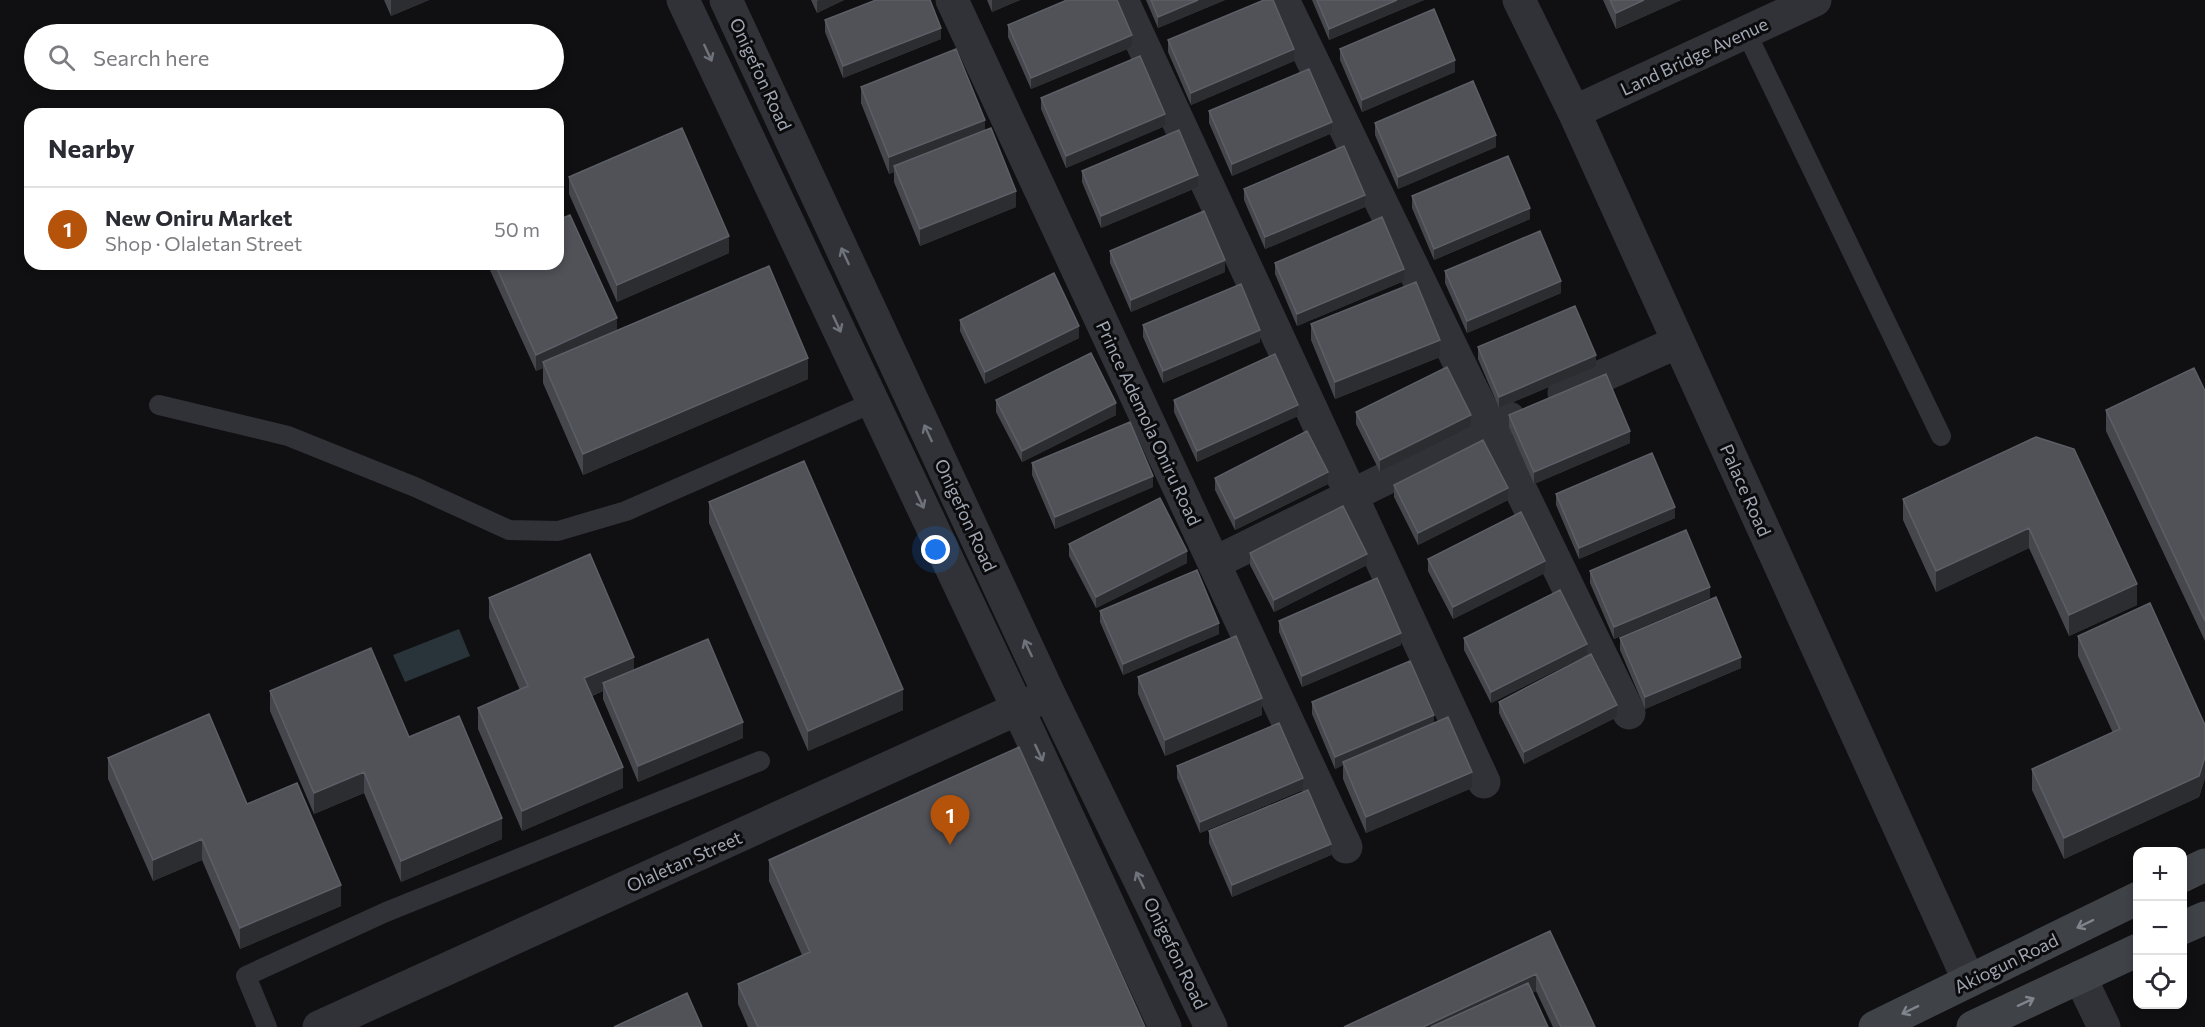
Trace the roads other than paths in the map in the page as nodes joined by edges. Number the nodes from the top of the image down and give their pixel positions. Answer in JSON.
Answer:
{"nodes":[{"id":1,"x":683,"y":0,"type":"edge"},
{"id":2,"x":726,"y":0,"type":"edge"},
{"id":3,"x":952,"y":0,"type":"edge"},
{"id":4,"x":1122,"y":0,"type":"edge"},
{"id":5,"x":1283,"y":0,"type":"edge"},
{"id":6,"x":1519,"y":0,"type":"edge"},
{"id":7,"x":1815,"y":0,"type":"edge"},
{"id":8,"x":1746,"y":32,"type":"junction"},
{"id":9,"x":1574,"y":112,"type":"junction"},
{"id":10,"x":1678,"y":342,"type":"junction"},
{"id":11,"x":873,"y":402,"type":"junction"},
{"id":12,"x":159,"y":405,"type":"dead end"},
{"id":13,"x":1490,"y":427,"type":"junction"},
{"id":14,"x":1941,"y":436,"type":"dead end"},
{"id":15,"x":1352,"y":496,"type":"junction"},
{"id":16,"x":1214,"y":563,"type":"junction"},
{"id":17,"x":1049,"y":694,"type":"junction"},
{"id":18,"x":1018,"y":709,"type":"junction"},
{"id":19,"x":1629,"y":713,"type":"dead end"},
{"id":20,"x":760,"y":761,"type":"dead end"},
{"id":21,"x":1484,"y":782,"type":"dead end"},
{"id":22,"x":1346,"y":847,"type":"dead end"},
{"id":23,"x":2205,"y":865,"type":"edge"},
{"id":24,"x":2187,"y":874,"type":"edge"},
{"id":25,"x":2133,"y":900,"type":"edge"},
{"id":26,"x":2205,"y":918,"type":"edge"},
{"id":27,"x":2187,"y":926,"type":"edge"},
{"id":28,"x":2133,"y":952,"type":"edge"},
{"id":29,"x":2080,"y":977,"type":"junction"},
{"id":30,"x":1970,"y":981,"type":"junction"},
{"id":31,"x":267,"y":1027,"type":"edge"},
{"id":32,"x":319,"y":1027,"type":"edge"},
{"id":33,"x":1165,"y":1027,"type":"edge"},
{"id":34,"x":1211,"y":1027,"type":"edge"},
{"id":35,"x":1875,"y":1027,"type":"edge"},
{"id":36,"x":1973,"y":1027,"type":"edge"},
{"id":37,"x":2104,"y":1027,"type":"edge"}],
"edges":[{"from":1,"to":11,"type":"street","name":"Onigefon Road","one_way":true},
{"from":17,"to":2,"type":"street","name":"Onigefon Road","one_way":true},
{"from":3,"to":16,"type":"street","name":"Prince Ademola Oniru Road"},
{"from":4,"to":15,"type":"street"},
{"from":5,"to":13,"type":"street"},
{"from":6,"to":9,"type":"street","name":"Palace Road"},
{"from":7,"to":8,"type":"street","name":"Land Bridge Avenue"},
{"from":8,"to":9,"type":"street","name":"Land Bridge Avenue"},
{"from":8,"to":14,"type":"lane"},
{"from":9,"to":10,"type":"street","name":"Palace Road"},
{"from":10,"to":13,"type":"street"},
{"from":10,"to":30,"type":"street","name":"Palace Road"},
{"from":11,"to":12,"type":"lane"},
{"from":11,"to":18,"type":"street","name":"Onigefon Road","one_way":true},
{"from":13,"to":15,"type":"street"},
{"from":13,"to":19,"type":"street"},
{"from":15,"to":16,"type":"street"},
{"from":15,"to":21,"type":"street"},
{"from":16,"to":22,"type":"street","name":"Prince Ademola Oniru Road"},
{"from":17,"to":18,"type":"street","name":"Olaletan Street"},
{"from":34,"to":17,"type":"street","name":"Onigefon Road","one_way":true},
{"from":18,"to":32,"type":"street","name":"Olaletan Street"},
{"from":18,"to":33,"type":"street","name":"Onigefon Road","one_way":true},
{"from":20,"to":31,"type":"lane"},
{"from":23,"to":24,"type":"street"},
{"from":25,"to":30,"type":"street","name":"Akiogun Road","one_way":true},
{"from":26,"to":27,"type":"street"},
{"from":28,"to":29,"type":"street"},
{"from":36,"to":29,"type":"street","one_way":true},
{"from":29,"to":37,"type":"street"},
{"from":30,"to":35,"type":"street","name":"Akiogun Road","one_way":true}]}
